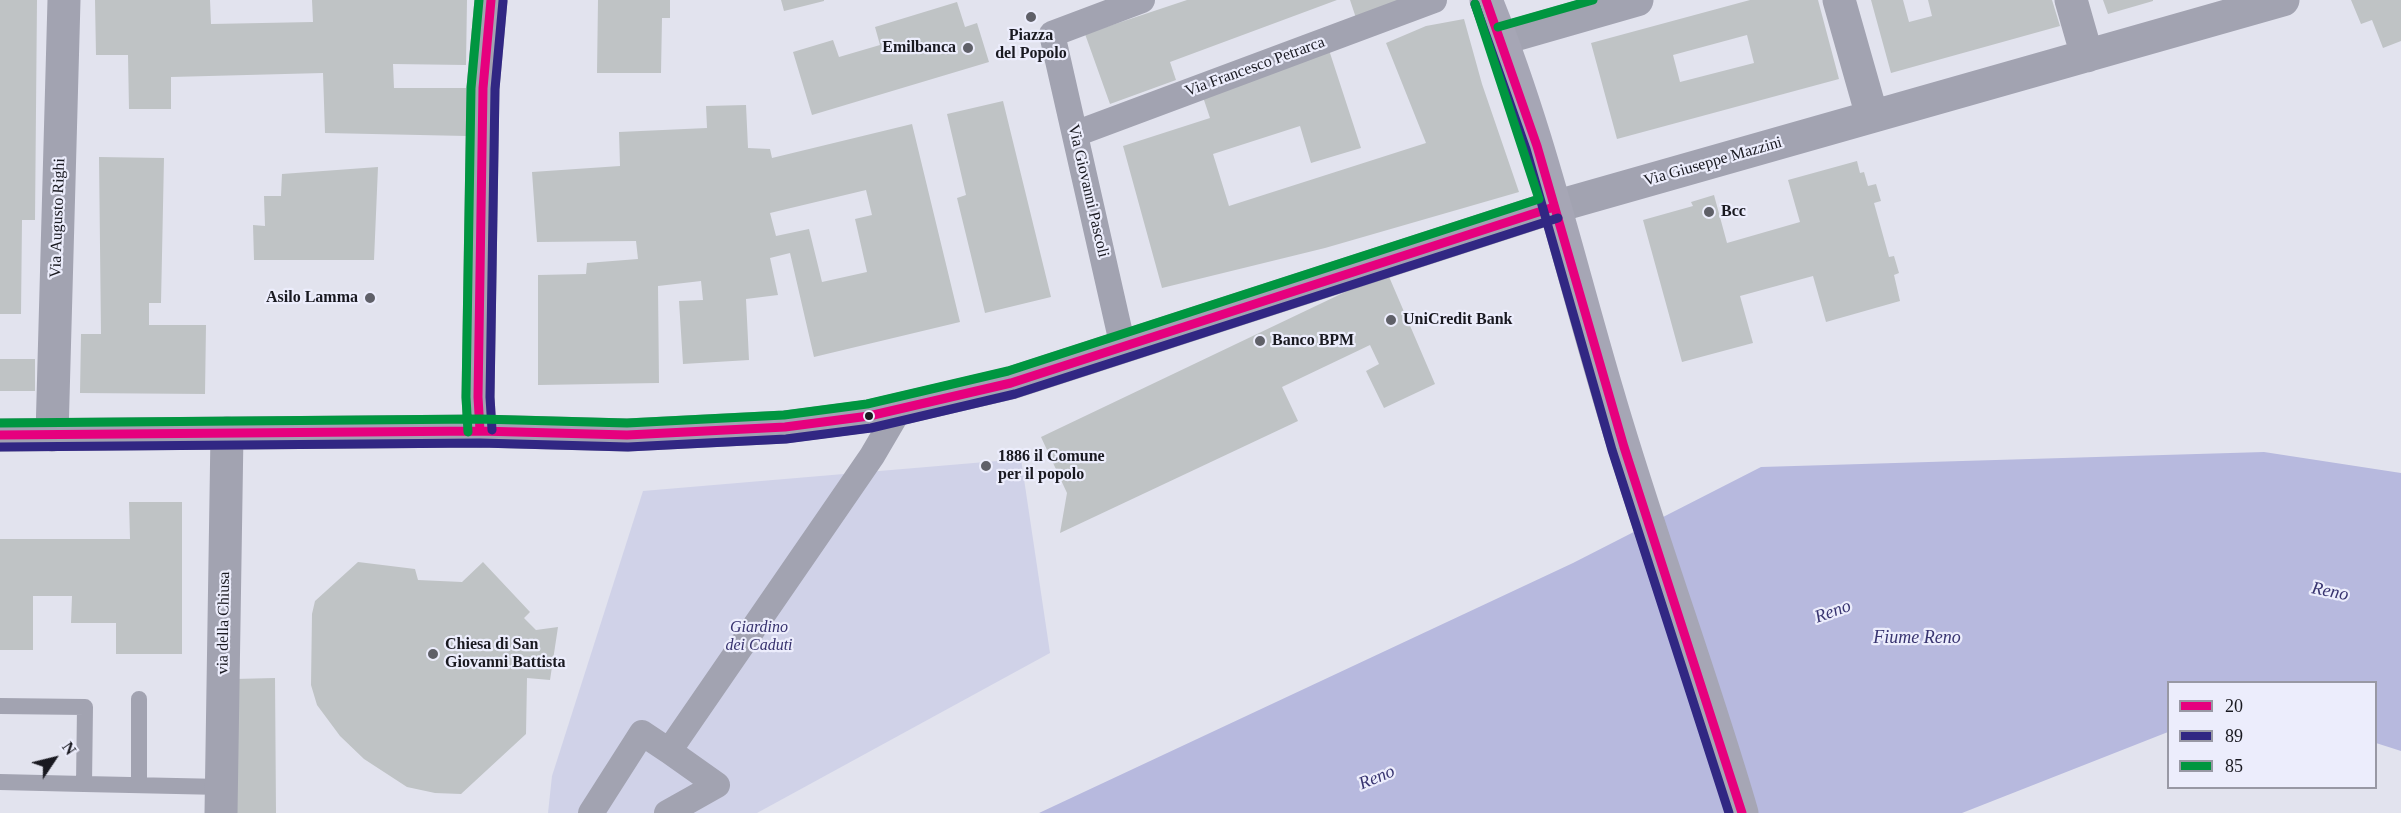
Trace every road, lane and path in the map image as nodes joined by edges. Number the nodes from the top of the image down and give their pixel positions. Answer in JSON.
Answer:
{"nodes":[{"id":1,"x":64,"y":0,"type":"edge"},
{"id":2,"x":490,"y":0,"type":"edge"},
{"id":3,"x":1142,"y":0,"type":"edge"},
{"id":4,"x":1434,"y":0,"type":"edge"},
{"id":5,"x":1486,"y":0,"type":"edge"},
{"id":6,"x":1637,"y":0,"type":"edge"},
{"id":7,"x":1839,"y":0,"type":"edge"},
{"id":8,"x":2071,"y":0,"type":"edge"},
{"id":9,"x":2283,"y":0,"type":"edge"},
{"id":10,"x":1502,"y":39,"type":"junction"},
{"id":11,"x":2087,"y":56,"type":"junction"},
{"id":12,"x":1872,"y":116,"type":"junction"},
{"id":13,"x":1075,"y":134,"type":"junction"},
{"id":14,"x":1554,"y":207,"type":"junction"},
{"id":15,"x":1123,"y":347,"type":"junction"},
{"id":16,"x":898,"y":410,"type":"junction"},
{"id":17,"x":480,"y":431,"type":"junction"},
{"id":18,"x":226,"y":433,"type":"junction"},
{"id":19,"x":0,"y":435,"type":"edge"},
{"id":20,"x":52,"y":435,"type":"junction"},
{"id":21,"x":139,"y":699,"type":"dead end"},
{"id":22,"x":0,"y":706,"type":"edge"},
{"id":23,"x":669,"y":750,"type":"junction"},
{"id":24,"x":0,"y":782,"type":"edge"},
{"id":25,"x":84,"y":784,"type":"junction"},
{"id":26,"x":139,"y":785,"type":"junction"},
{"id":27,"x":222,"y":800,"type":"edge"},
{"id":28,"x":601,"y":809,"type":"edge"},
{"id":29,"x":667,"y":813,"type":"edge"},
{"id":30,"x":1742,"y":813,"type":"edge"}],
"edges":[{"from":1,"to":20,"type":"street","name":"Via Augusto Righi"},
{"from":2,"to":17,"type":"street"},
{"from":3,"to":13,"type":"street","name":"Via Giovanni Pascoli"},
{"from":4,"to":13,"type":"street","name":"Via Francesco Petrarca"},
{"from":5,"to":10,"type":"main road"},
{"from":6,"to":10,"type":"street"},
{"from":7,"to":12,"type":"street"},
{"from":8,"to":11,"type":"street"},
{"from":9,"to":11,"type":"street","name":"Via Giuseppe Mazzini"},
{"from":10,"to":14,"type":"main road"},
{"from":11,"to":12,"type":"street","name":"Via Giuseppe Mazzini"},
{"from":12,"to":14,"type":"street","name":"Via Giuseppe Mazzini"},
{"from":13,"to":15,"type":"street","name":"Via Giovanni Pascoli"},
{"from":14,"to":15,"type":"main road"},
{"from":14,"to":30,"type":"main road"},
{"from":15,"to":16,"type":"main road"},
{"from":16,"to":17,"type":"main road"},
{"from":16,"to":23,"type":"street"},
{"from":17,"to":18,"type":"main road"},
{"from":18,"to":20,"type":"main road"},
{"from":18,"to":27,"type":"street","name":"via della Chiusa"},
{"from":19,"to":20,"type":"main road"},
{"from":21,"to":26,"type":"lane"},
{"from":22,"to":25,"type":"lane"},
{"from":23,"to":28,"type":"street"},
{"from":23,"to":29,"type":"street"},
{"from":24,"to":25,"type":"lane"},
{"from":25,"to":26,"type":"lane"},
{"from":26,"to":27,"type":"lane"}]}
